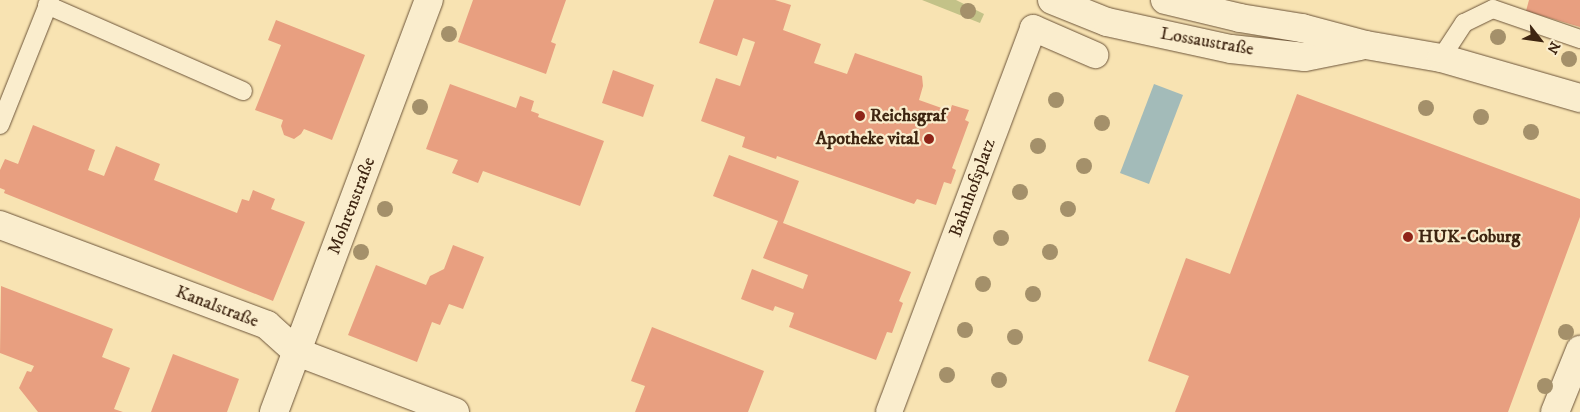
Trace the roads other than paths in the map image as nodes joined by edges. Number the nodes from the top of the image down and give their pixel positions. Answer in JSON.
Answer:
{"nodes":[{"id":1,"x":429,"y":0,"type":"edge"},
{"id":2,"x":1052,"y":0,"type":"edge"},
{"id":3,"x":1165,"y":0,"type":"edge"},
{"id":4,"x":48,"y":2,"type":"edge"},
{"id":5,"x":1580,"y":39,"type":"edge"},
{"id":6,"x":1366,"y":45,"type":"junction"},
{"id":7,"x":1095,"y":55,"type":"dead end"},
{"id":8,"x":1441,"y":58,"type":"junction"},
{"id":9,"x":243,"y":91,"type":"dead end"},
{"id":10,"x":1580,"y":98,"type":"edge"},
{"id":11,"x":0,"y":125,"type":"edge"},
{"id":12,"x":0,"y":225,"type":"edge"},
{"id":13,"x":1580,"y":350,"type":"edge"},
{"id":14,"x":297,"y":352,"type":"junction"},
{"id":15,"x":274,"y":412,"type":"edge"},
{"id":16,"x":455,"y":412,"type":"edge"},
{"id":17,"x":889,"y":412,"type":"edge"},
{"id":18,"x":1555,"y":412,"type":"edge"}],
"edges":[{"from":1,"to":14,"type":"street","name":"Mohrenstraße"},
{"from":2,"to":6,"type":"street","name":"Lossaustraße"},
{"from":3,"to":6,"type":"street","name":"Lossaustraße"},
{"from":4,"to":9,"type":"lane"},
{"from":4,"to":11,"type":"lane"},
{"from":5,"to":8,"type":"lane"},
{"from":6,"to":8,"type":"street","name":"Lossaustraße"},
{"from":7,"to":17,"type":"street","name":"Bahnhofsplatz"},
{"from":8,"to":10,"type":"street","name":"Lossaustraße"},
{"from":12,"to":14,"type":"street","name":"Kanalstraße"},
{"from":13,"to":18,"type":"street"},
{"from":14,"to":15,"type":"street","name":"Mohrenstraße"},
{"from":14,"to":16,"type":"street","name":"Kanalstraße"}]}
